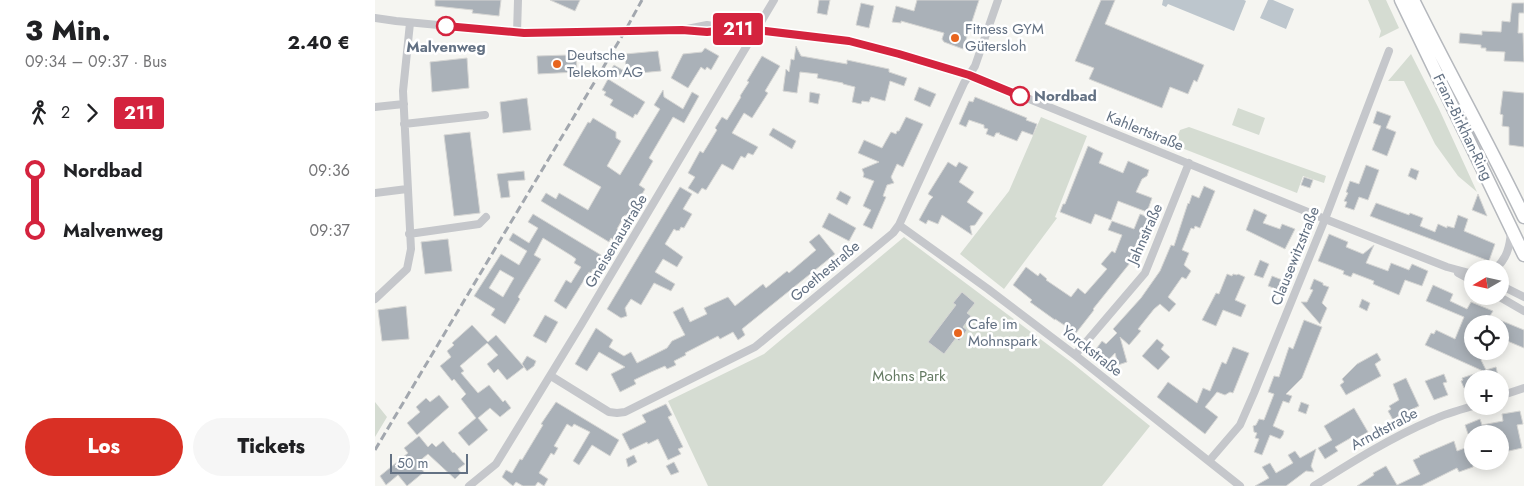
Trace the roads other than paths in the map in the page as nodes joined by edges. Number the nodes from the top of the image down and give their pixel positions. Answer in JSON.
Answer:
{"nodes":[{"id":1,"x":518,"y":0,"type":"edge"},
{"id":2,"x":774,"y":0,"type":"edge"},
{"id":3,"x":999,"y":0,"type":"edge"},
{"id":4,"x":1401,"y":0,"type":"edge"},
{"id":5,"x":1413,"y":0,"type":"edge"},
{"id":6,"x":375,"y":18,"type":"edge"},
{"id":7,"x":396,"y":21,"type":"junction"},
{"id":8,"x":375,"y":23,"type":"edge"},
{"id":9,"x":410,"y":23,"type":"junction"},
{"id":10,"x":757,"y":30,"type":"junction"},
{"id":11,"x":517,"y":33,"type":"junction"},
{"id":12,"x":1389,"y":52,"type":"dead end"},
{"id":13,"x":969,"y":75,"type":"junction"},
{"id":14,"x":404,"y":104,"type":"junction"},
{"id":15,"x":375,"y":107,"type":"edge"},
{"id":16,"x":485,"y":115,"type":"dead end"},
{"id":17,"x":405,"y":124,"type":"junction"},
{"id":18,"x":1189,"y":163,"type":"junction"},
{"id":19,"x":407,"y":189,"type":"junction"},
{"id":20,"x":375,"y":193,"type":"edge"},
{"id":21,"x":486,"y":217,"type":"dead end"},
{"id":22,"x":1524,"y":217,"type":"edge"},
{"id":23,"x":1325,"y":219,"type":"junction"},
{"id":24,"x":899,"y":225,"type":"junction"},
{"id":25,"x":1511,"y":226,"type":"junction"},
{"id":26,"x":409,"y":234,"type":"junction"},
{"id":27,"x":1524,"y":255,"type":"edge"},
{"id":28,"x":1503,"y":260,"type":"edge"},
{"id":29,"x":1447,"y":267,"type":"junction"},
{"id":30,"x":1464,"y":272,"type":"edge"},
{"id":31,"x":1464,"y":276,"type":"edge"},
{"id":32,"x":1509,"y":290,"type":"edge"},
{"id":33,"x":1524,"y":298,"type":"edge"},
{"id":34,"x":375,"y":299,"type":"edge"},
{"id":35,"x":1509,"y":302,"type":"edge"},
{"id":36,"x":1524,"y":311,"type":"edge"},
{"id":37,"x":1075,"y":355,"type":"junction"},
{"id":38,"x":551,"y":376,"type":"junction"},
{"id":39,"x":1524,"y":388,"type":"edge"},
{"id":40,"x":1509,"y":393,"type":"edge"},
{"id":41,"x":1464,"y":409,"type":"edge"},
{"id":42,"x":1209,"y":461,"type":"junction"},
{"id":43,"x":469,"y":486,"type":"edge"},
{"id":44,"x":1240,"y":486,"type":"edge"},
{"id":45,"x":1314,"y":486,"type":"edge"}],
"edges":[{"from":1,"to":11,"type":"street"},
{"from":2,"to":10,"type":"street","name":"Gneisenaustraße"},
{"from":3,"to":13,"type":"street","name":"Goethestraße"},
{"from":4,"to":25,"type":"main road","name":"Franz-Birkhan-Ring"},
{"from":5,"to":22,"type":"main road","name":"Franz-Birkhan-Ring"},
{"from":6,"to":7,"type":"street","name":"Kahlertstraße"},
{"from":7,"to":8,"type":"street","name":"Kahlertstraße"},
{"from":7,"to":9,"type":"street","name":"Kahlertstraße"},
{"from":9,"to":11,"type":"street","name":"Kahlertstraße"},
{"from":9,"to":14,"type":"street"},
{"from":10,"to":11,"type":"street","name":"Kahlertstraße"},
{"from":10,"to":13,"type":"street","name":"Kahlertstraße"},
{"from":10,"to":38,"type":"street","name":"Gneisenaustraße"},
{"from":12,"to":23,"type":"street","name":"Clausewitzstraße"},
{"from":13,"to":18,"type":"street","name":"Kahlertstraße"},
{"from":13,"to":24,"type":"street","name":"Goethestraße"},
{"from":14,"to":15,"type":"street"},
{"from":14,"to":17,"type":"street"},
{"from":16,"to":17,"type":"street"},
{"from":17,"to":19,"type":"street"},
{"from":18,"to":23,"type":"street","name":"Kahlertstraße"},
{"from":18,"to":37,"type":"street","name":"Jahnstraße"},
{"from":19,"to":20,"type":"street"},
{"from":19,"to":26,"type":"street"},
{"from":21,"to":26,"type":"street"},
{"from":23,"to":29,"type":"street","name":"Kahlertstraße"},
{"from":23,"to":42,"type":"street","name":"Clausewitzstraße"},
{"from":24,"to":37,"type":"street","name":"Yorckstraße"},
{"from":24,"to":38,"type":"street","name":"Goethestraße"},
{"from":25,"to":27,"type":"main road","name":"Franz-Birkhan-Ring"},
{"from":25,"to":28,"type":"street"},
{"from":26,"to":34,"type":"street"},
{"from":29,"to":30,"type":"street","name":"Kahlertstraße"},
{"from":29,"to":31,"type":"street","name":"Kahlertstraße"},
{"from":32,"to":33,"type":"street"},
{"from":35,"to":36,"type":"street"},
{"from":37,"to":42,"type":"street","name":"Yorckstraße"},
{"from":38,"to":43,"type":"street","name":"Gneisenaustraße"},
{"from":39,"to":40,"type":"street"},
{"from":41,"to":45,"type":"street","name":"Arndtstraße"},
{"from":42,"to":44,"type":"street","name":"Yorckstraße"}]}
